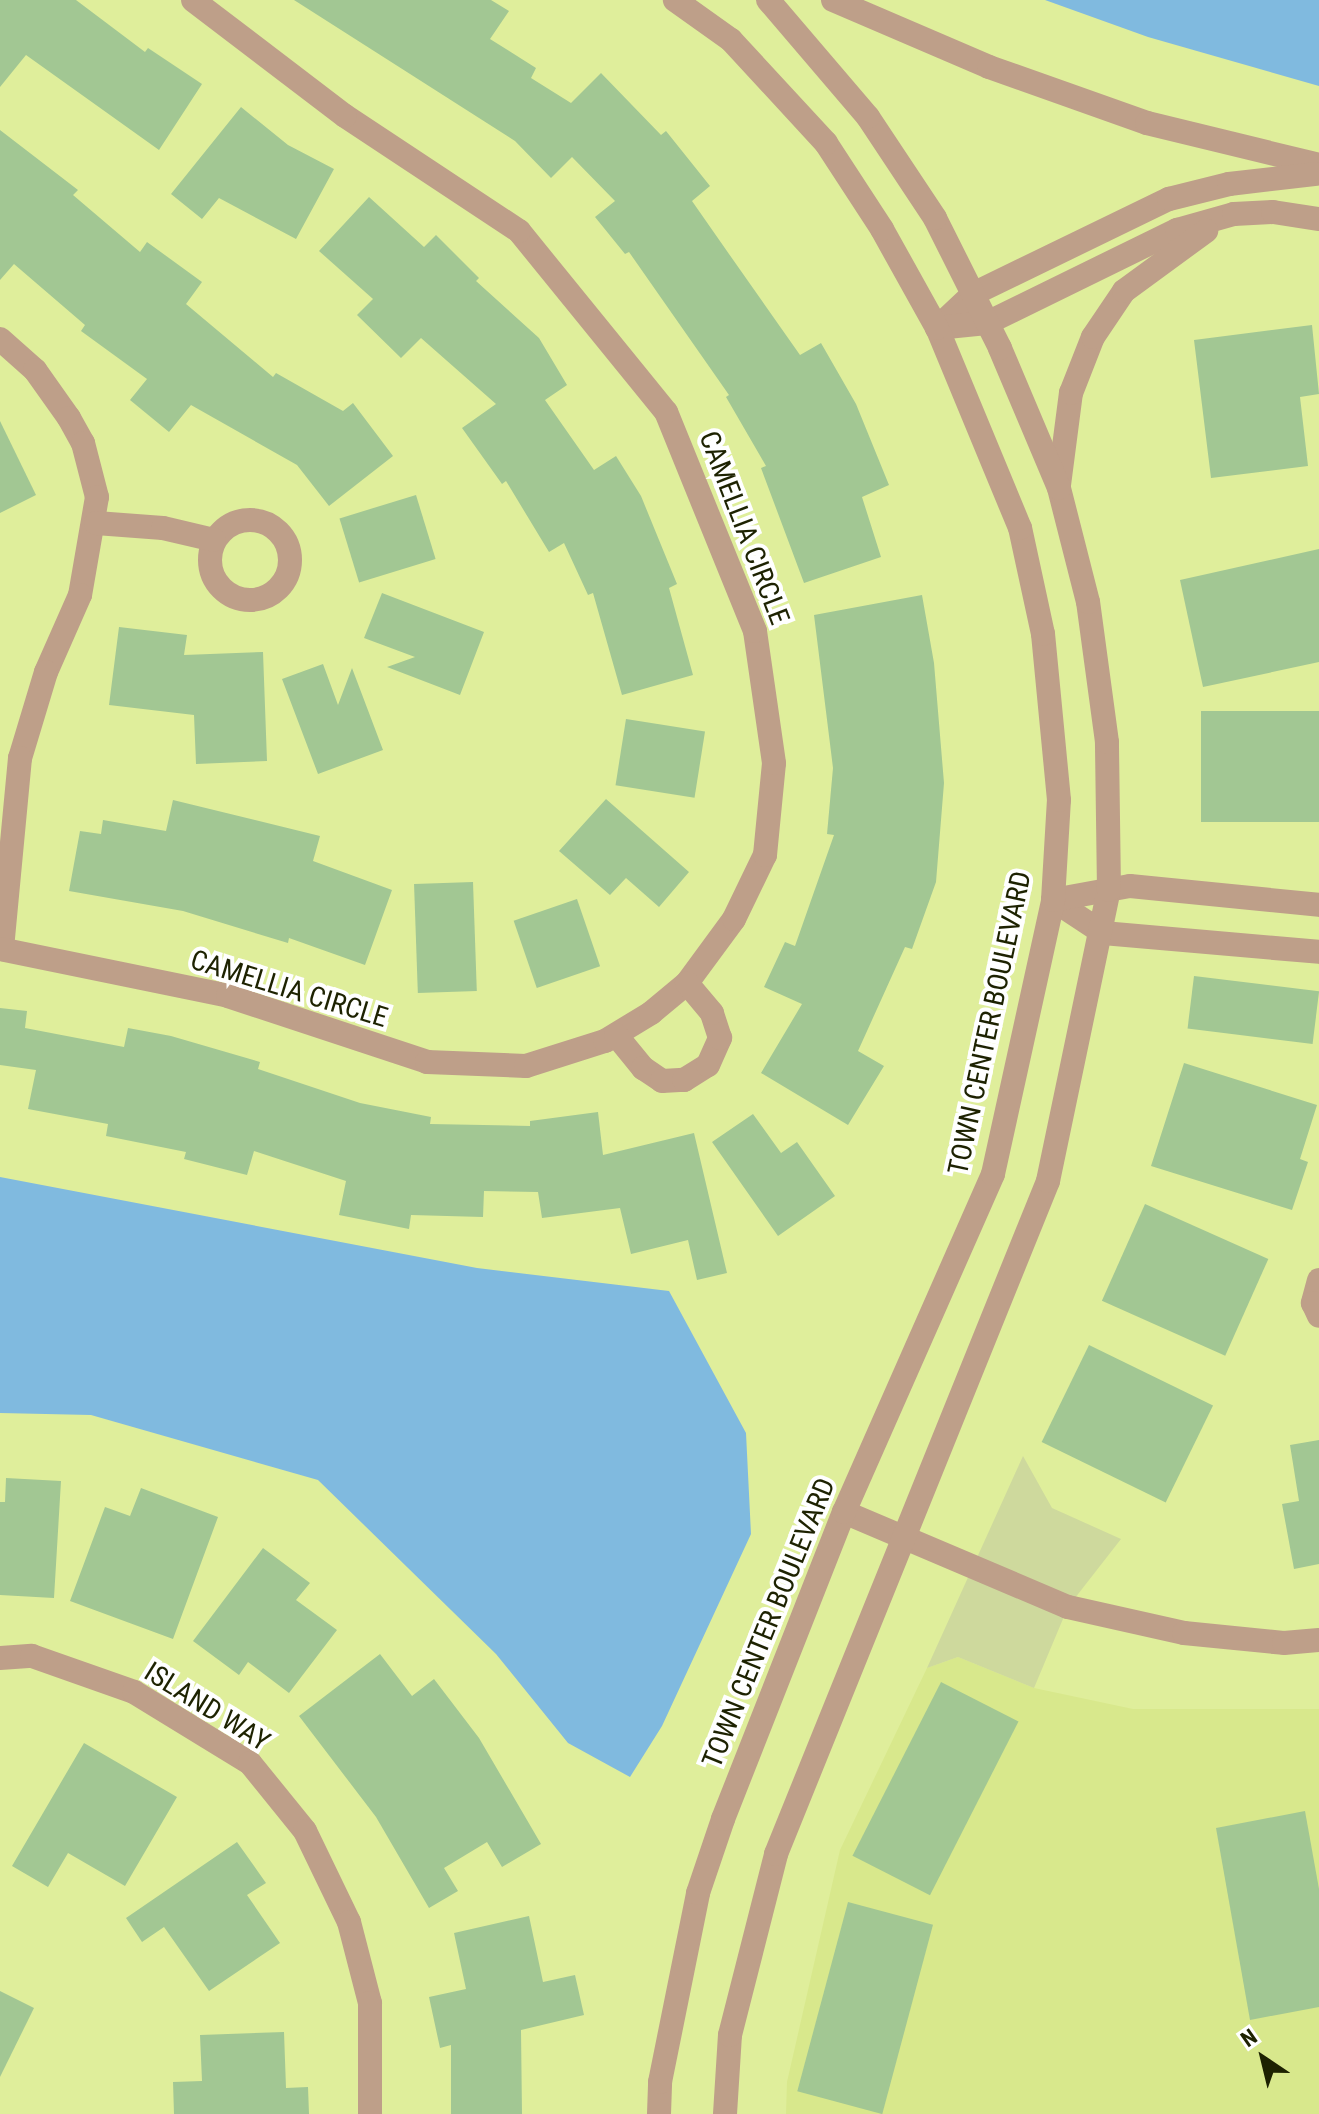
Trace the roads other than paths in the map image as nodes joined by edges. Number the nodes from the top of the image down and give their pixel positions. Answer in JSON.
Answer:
{"nodes":[{"id":1,"x":193,"y":0,"type":"edge"},
{"id":2,"x":675,"y":0,"type":"edge"},
{"id":3,"x":768,"y":0,"type":"edge"},
{"id":4,"x":833,"y":0,"type":"edge"},
{"id":5,"x":1319,"y":165,"type":"edge"},
{"id":6,"x":1319,"y":174,"type":"edge"},
{"id":7,"x":1234,"y":214,"type":"junction"},
{"id":8,"x":1319,"y":219,"type":"edge"},
{"id":9,"x":973,"y":294,"type":"junction"},
{"id":10,"x":987,"y":323,"type":"junction"},
{"id":11,"x":937,"y":328,"type":"junction"},
{"id":12,"x":0,"y":339,"type":"edge"},
{"id":13,"x":1059,"y":488,"type":"junction"},
{"id":14,"x":96,"y":523,"type":"junction"},
{"id":15,"x":214,"y":540,"type":"dead end"},
{"id":16,"x":1109,"y":890,"type":"junction"},
{"id":17,"x":1053,"y":900,"type":"junction"},
{"id":18,"x":1319,"y":905,"type":"edge"},
{"id":19,"x":1103,"y":933,"type":"junction"},
{"id":20,"x":1,"y":949,"type":"edge"},
{"id":21,"x":1319,"y":952,"type":"edge"},
{"id":22,"x":687,"y":983,"type":"junction"},
{"id":23,"x":616,"y":1035,"type":"junction"},
{"id":24,"x":1319,"y":1280,"type":"edge"},
{"id":25,"x":1319,"y":1316,"type":"edge"},
{"id":26,"x":844,"y":1512,"type":"junction"},
{"id":27,"x":906,"y":1539,"type":"junction"},
{"id":28,"x":1319,"y":1640,"type":"edge"},
{"id":29,"x":0,"y":1658,"type":"edge"},
{"id":30,"x":370,"y":2114,"type":"edge"},
{"id":31,"x":659,"y":2114,"type":"edge"},
{"id":32,"x":725,"y":2114,"type":"edge"}],
"edges":[{"from":1,"to":22,"type":"street","name":"CAMELLIA CIRCLE"},
{"from":2,"to":11,"type":"street","name":"TOWN CENTER BOULEVARD"},
{"from":3,"to":9,"type":"street"},
{"from":4,"to":5,"type":"street"},
{"from":6,"to":9,"type":"street"},
{"from":7,"to":8,"type":"street"},
{"from":7,"to":10,"type":"street"},
{"from":7,"to":13,"type":"street"},
{"from":9,"to":10,"type":"street"},
{"from":9,"to":11,"type":"street"},
{"from":10,"to":11,"type":"street"},
{"from":10,"to":13,"type":"street"},
{"from":11,"to":17,"type":"street","name":"TOWN CENTER BOULEVARD"},
{"from":12,"to":14,"type":"street"},
{"from":13,"to":16,"type":"street"},
{"from":14,"to":15,"type":"street"},
{"from":14,"to":20,"type":"street"},
{"from":16,"to":17,"type":"street"},
{"from":16,"to":18,"type":"street"},
{"from":16,"to":19,"type":"street"},
{"from":17,"to":19,"type":"street"},
{"from":17,"to":26,"type":"street","name":"TOWN CENTER BOULEVARD"},
{"from":19,"to":21,"type":"street"},
{"from":19,"to":27,"type":"street"},
{"from":20,"to":23,"type":"street","name":"CAMELLIA CIRCLE"},
{"from":22,"to":23,"type":"street","name":"CAMELLIA CIRCLE"},
{"from":22,"to":23,"type":"street"},
{"from":24,"to":25,"type":"street"},
{"from":26,"to":27,"type":"street"},
{"from":26,"to":31,"type":"street","name":"TOWN CENTER BOULEVARD"},
{"from":27,"to":28,"type":"street"},
{"from":27,"to":32,"type":"street"},
{"from":29,"to":30,"type":"street","name":"ISLAND WAY"}]}
